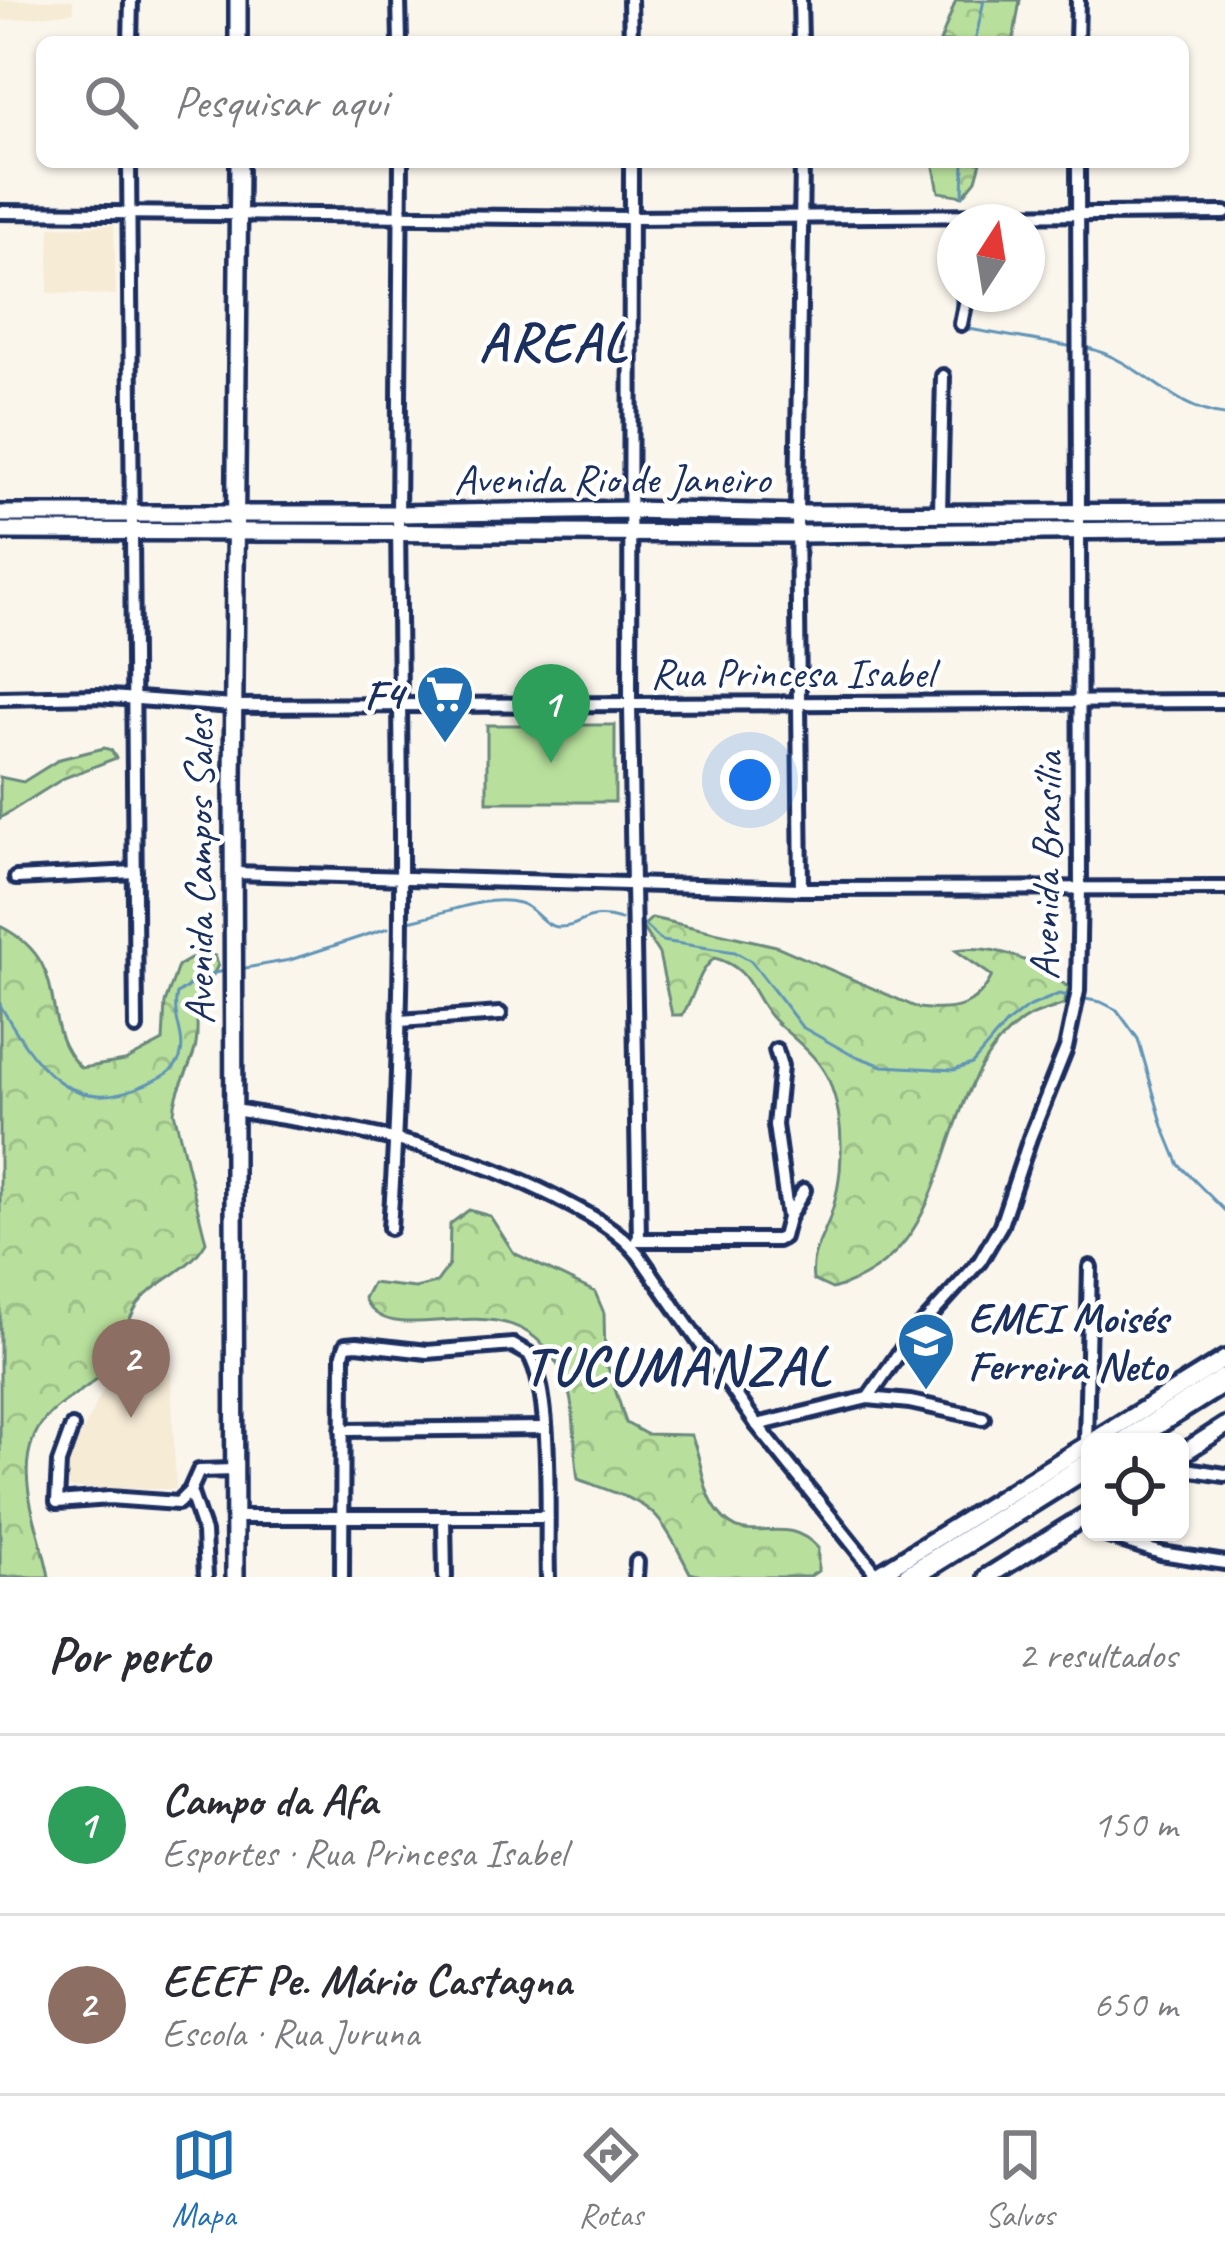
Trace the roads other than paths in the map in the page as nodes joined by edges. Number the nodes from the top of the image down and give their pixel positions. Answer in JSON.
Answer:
{"nodes":[{"id":1,"x":131,"y":0,"type":"edge"},
{"id":2,"x":238,"y":0,"type":"edge"},
{"id":3,"x":399,"y":0,"type":"edge"},
{"id":4,"x":630,"y":0,"type":"edge"},
{"id":5,"x":800,"y":0,"type":"edge"},
{"id":6,"x":1078,"y":0,"type":"edge"},
{"id":7,"x":130,"y":36,"type":"edge"},
{"id":8,"x":238,"y":36,"type":"edge"},
{"id":9,"x":400,"y":36,"type":"edge"},
{"id":10,"x":631,"y":36,"type":"edge"},
{"id":11,"x":801,"y":36,"type":"edge"},
{"id":12,"x":1077,"y":36,"type":"edge"},
{"id":13,"x":129,"y":168,"type":"edge"},
{"id":14,"x":239,"y":168,"type":"edge"},
{"id":15,"x":400,"y":168,"type":"edge"},
{"id":16,"x":631,"y":168,"type":"edge"},
{"id":17,"x":802,"y":168,"type":"edge"},
{"id":18,"x":1078,"y":168,"type":"edge"},
{"id":19,"x":0,"y":212,"type":"edge"},
{"id":20,"x":1078,"y":212,"type":"junction"},
{"id":21,"x":1225,"y":213,"type":"edge"},
{"id":22,"x":1045,"y":214,"type":"edge"},
{"id":23,"x":128,"y":215,"type":"junction"},
{"id":24,"x":239,"y":216,"type":"junction"},
{"id":25,"x":803,"y":216,"type":"junction"},
{"id":26,"x":937,"y":217,"type":"edge"},
{"id":27,"x":401,"y":218,"type":"junction"},
{"id":28,"x":632,"y":218,"type":"junction"},
{"id":29,"x":963,"y":312,"type":"edge"},
{"id":30,"x":961,"y":324,"type":"dead end"},
{"id":31,"x":943,"y":376,"type":"dead end"},
{"id":32,"x":632,"y":510,"type":"junction"},
{"id":33,"x":940,"y":512,"type":"junction"},
{"id":34,"x":1225,"y":512,"type":"edge"},
{"id":35,"x":0,"y":514,"type":"edge"},
{"id":36,"x":398,"y":514,"type":"junction"},
{"id":37,"x":797,"y":514,"type":"junction"},
{"id":38,"x":234,"y":523,"type":"junction"},
{"id":39,"x":1078,"y":523,"type":"junction"},
{"id":40,"x":130,"y":524,"type":"junction"},
{"id":41,"x":1225,"y":529,"type":"edge"},
{"id":42,"x":631,"y":530,"type":"junction"},
{"id":43,"x":0,"y":531,"type":"edge"},
{"id":44,"x":399,"y":533,"type":"junction"},
{"id":45,"x":798,"y":534,"type":"junction"},
{"id":46,"x":0,"y":698,"type":"edge"},
{"id":47,"x":131,"y":698,"type":"junction"},
{"id":48,"x":1225,"y":701,"type":"edge"},
{"id":49,"x":403,"y":703,"type":"junction"},
{"id":50,"x":1080,"y":703,"type":"junction"},
{"id":51,"x":799,"y":705,"type":"junction"},
{"id":52,"x":233,"y":706,"type":"junction"},
{"id":53,"x":630,"y":706,"type":"junction"},
{"id":54,"x":135,"y":872,"type":"junction"},
{"id":55,"x":234,"y":873,"type":"junction"},
{"id":56,"x":16,"y":878,"type":"dead end"},
{"id":57,"x":402,"y":881,"type":"junction"},
{"id":58,"x":632,"y":883,"type":"junction"},
{"id":59,"x":1080,"y":886,"type":"junction"},
{"id":60,"x":1225,"y":888,"type":"edge"},
{"id":61,"x":801,"y":890,"type":"junction"},
{"id":62,"x":500,"y":1014,"type":"dead end"},
{"id":63,"x":400,"y":1021,"type":"junction"},
{"id":64,"x":136,"y":1028,"type":"dead end"},
{"id":65,"x":776,"y":1050,"type":"dead end"},
{"id":66,"x":234,"y":1111,"type":"junction"},
{"id":67,"x":397,"y":1139,"type":"junction"},
{"id":68,"x":804,"y":1190,"type":"dead end"},
{"id":69,"x":788,"y":1218,"type":"junction"},
{"id":70,"x":390,"y":1228,"type":"dead end"},
{"id":71,"x":633,"y":1240,"type":"junction"},
{"id":72,"x":1090,"y":1267,"type":"dead end"},
{"id":73,"x":1225,"y":1358,"type":"edge"},
{"id":74,"x":1225,"y":1380,"type":"edge"},
{"id":75,"x":1225,"y":1396,"type":"edge"},
{"id":76,"x":868,"y":1398,"type":"junction"},
{"id":77,"x":983,"y":1418,"type":"dead end"},
{"id":78,"x":757,"y":1425,"type":"junction"},
{"id":79,"x":1225,"y":1426,"type":"edge"},
{"id":80,"x":71,"y":1427,"type":"dead end"},
{"id":81,"x":544,"y":1428,"type":"junction"},
{"id":82,"x":342,"y":1430,"type":"junction"},
{"id":83,"x":1088,"y":1433,"type":"edge"},
{"id":84,"x":1118,"y":1433,"type":"edge"},
{"id":85,"x":1140,"y":1433,"type":"edge"},
{"id":86,"x":1165,"y":1433,"type":"edge"},
{"id":87,"x":1189,"y":1449,"type":"edge"},
{"id":88,"x":1081,"y":1458,"type":"edge"},
{"id":89,"x":1081,"y":1459,"type":"edge"},
{"id":90,"x":1189,"y":1469,"type":"edge"},
{"id":91,"x":235,"y":1470,"type":"junction"},
{"id":92,"x":1225,"y":1475,"type":"edge"},
{"id":93,"x":1081,"y":1486,"type":"edge"},
{"id":94,"x":190,"y":1491,"type":"junction"},
{"id":95,"x":235,"y":1517,"type":"junction"},
{"id":96,"x":342,"y":1517,"type":"junction"},
{"id":97,"x":546,"y":1517,"type":"junction"},
{"id":98,"x":444,"y":1519,"type":"junction"},
{"id":99,"x":1081,"y":1530,"type":"edge"},
{"id":100,"x":1125,"y":1541,"type":"edge"},
{"id":101,"x":637,"y":1562,"type":"dead end"},
{"id":102,"x":1225,"y":1563,"type":"edge"},
{"id":103,"x":877,"y":1576,"type":"edge"},
{"id":104,"x":206,"y":1577,"type":"edge"},
{"id":105,"x":235,"y":1577,"type":"edge"},
{"id":106,"x":342,"y":1577,"type":"edge"},
{"id":107,"x":445,"y":1577,"type":"edge"},
{"id":108,"x":548,"y":1577,"type":"edge"},
{"id":109,"x":636,"y":1577,"type":"edge"},
{"id":110,"x":909,"y":1577,"type":"edge"},
{"id":111,"x":933,"y":1577,"type":"edge"},
{"id":112,"x":987,"y":1577,"type":"edge"}],
"edges":[{"from":1,"to":7,"type":"street"},
{"from":2,"to":8,"type":"main road"},
{"from":3,"to":9,"type":"street"},
{"from":4,"to":10,"type":"street"},
{"from":5,"to":11,"type":"street"},
{"from":6,"to":12,"type":"street"},
{"from":13,"to":23,"type":"street"},
{"from":14,"to":24,"type":"main road","name":"Avenida Campos Sales"},
{"from":15,"to":27,"type":"street"},
{"from":16,"to":28,"type":"street"},
{"from":17,"to":25,"type":"street"},
{"from":18,"to":20,"type":"street","name":"Avenida Brasília"},
{"from":19,"to":23,"type":"street"},
{"from":20,"to":21,"type":"street"},
{"from":20,"to":22,"type":"street"},
{"from":20,"to":39,"type":"street","name":"Avenida Brasília"},
{"from":23,"to":24,"type":"street"},
{"from":23,"to":40,"type":"street"},
{"from":24,"to":27,"type":"street"},
{"from":24,"to":38,"type":"main road","name":"Avenida Campos Sales"},
{"from":25,"to":26,"type":"street"},
{"from":25,"to":28,"type":"street"},
{"from":25,"to":37,"type":"street"},
{"from":27,"to":28,"type":"street"},
{"from":27,"to":36,"type":"street"},
{"from":28,"to":32,"type":"street"},
{"from":29,"to":30,"type":"street"},
{"from":31,"to":33,"type":"street"},
{"from":32,"to":36,"type":"main road","name":"Avenida Rio de Janeiro"},
{"from":32,"to":37,"type":"main road","name":"Avenida Rio de Janeiro"},
{"from":32,"to":42,"type":"street"},
{"from":33,"to":37,"type":"main road","name":"Avenida Rio de Janeiro"},
{"from":33,"to":39,"type":"main road","name":"Avenida Rio de Janeiro"},
{"from":34,"to":39,"type":"main road","name":"Avenida Rio de Janeiro"},
{"from":35,"to":40,"type":"main road","name":"Avenida Rio de Janeiro"},
{"from":36,"to":38,"type":"main road","name":"Avenida Rio de Janeiro"},
{"from":36,"to":44,"type":"street"},
{"from":37,"to":45,"type":"street"},
{"from":38,"to":40,"type":"main road","name":"Avenida Rio de Janeiro"},
{"from":38,"to":44,"type":"main road","name":"Avenida Rio de Janeiro"},
{"from":38,"to":52,"type":"main road","name":"Avenida Campos Sales"},
{"from":39,"to":41,"type":"main road","name":"Avenida Rio de Janeiro"},
{"from":39,"to":45,"type":"main road","name":"Avenida Rio de Janeiro"},
{"from":39,"to":50,"type":"street","name":"Avenida Brasília"},
{"from":40,"to":43,"type":"main road","name":"Avenida Rio de Janeiro"},
{"from":40,"to":47,"type":"street"},
{"from":42,"to":44,"type":"main road","name":"Avenida Rio de Janeiro"},
{"from":42,"to":45,"type":"main road","name":"Avenida Rio de Janeiro"},
{"from":42,"to":53,"type":"street"},
{"from":44,"to":49,"type":"street"},
{"from":45,"to":51,"type":"street"},
{"from":46,"to":47,"type":"street","name":"Rua Princesa Isabel"},
{"from":47,"to":52,"type":"street","name":"Rua Princesa Isabel"},
{"from":47,"to":54,"type":"street"},
{"from":48,"to":50,"type":"street","name":"Rua Princesa Isabel"},
{"from":49,"to":52,"type":"street","name":"Rua Princesa Isabel"},
{"from":49,"to":53,"type":"street","name":"Rua Princesa Isabel"},
{"from":49,"to":57,"type":"street"},
{"from":50,"to":51,"type":"street","name":"Rua Princesa Isabel"},
{"from":50,"to":59,"type":"street","name":"Avenida Brasília"},
{"from":51,"to":53,"type":"street","name":"Rua Princesa Isabel"},
{"from":51,"to":61,"type":"street"},
{"from":52,"to":55,"type":"main road","name":"Avenida Campos Sales"},
{"from":53,"to":58,"type":"street"},
{"from":54,"to":56,"type":"street"},
{"from":54,"to":64,"type":"street"},
{"from":55,"to":57,"type":"street"},
{"from":55,"to":66,"type":"main road","name":"Avenida Campos Sales"},
{"from":57,"to":58,"type":"street"},
{"from":57,"to":63,"type":"street"},
{"from":58,"to":61,"type":"street"},
{"from":58,"to":71,"type":"street"},
{"from":59,"to":60,"type":"street"},
{"from":59,"to":61,"type":"street"},
{"from":59,"to":76,"type":"street","name":"Avenida Brasília"},
{"from":62,"to":63,"type":"street"},
{"from":63,"to":67,"type":"street"},
{"from":65,"to":69,"type":"street"},
{"from":66,"to":67,"type":"street"},
{"from":66,"to":91,"type":"main road","name":"Avenida Campos Sales"},
{"from":67,"to":70,"type":"street"},
{"from":67,"to":71,"type":"street"},
{"from":68,"to":69,"type":"street"},
{"from":69,"to":71,"type":"street"},
{"from":71,"to":78,"type":"street"},
{"from":72,"to":83,"type":"street"},
{"from":73,"to":84,"type":"main road"},
{"from":74,"to":85,"type":"highway"},
{"from":75,"to":86,"type":"highway"},
{"from":76,"to":77,"type":"street"},
{"from":76,"to":78,"type":"street"},
{"from":78,"to":103,"type":"street"},
{"from":79,"to":87,"type":"main road"},
{"from":80,"to":94,"type":"street"},
{"from":81,"to":82,"type":"street"},
{"from":81,"to":82,"type":"street"},
{"from":81,"to":97,"type":"street"},
{"from":82,"to":96,"type":"street"},
{"from":88,"to":103,"type":"main road"},
{"from":89,"to":110,"type":"highway"},
{"from":90,"to":92,"type":"street"},
{"from":91,"to":94,"type":"street"},
{"from":91,"to":95,"type":"main road","name":"Avenida Campos Sales"},
{"from":93,"to":111,"type":"highway"},
{"from":94,"to":104,"type":"street"},
{"from":95,"to":96,"type":"street"},
{"from":95,"to":105,"type":"main road","name":"Avenida Campos Sales"},
{"from":96,"to":98,"type":"street"},
{"from":96,"to":106,"type":"street"},
{"from":97,"to":98,"type":"street"},
{"from":97,"to":108,"type":"street"},
{"from":98,"to":107,"type":"street"},
{"from":99,"to":112,"type":"main road"},
{"from":100,"to":102,"type":"street"},
{"from":101,"to":109,"type":"street"}]}
